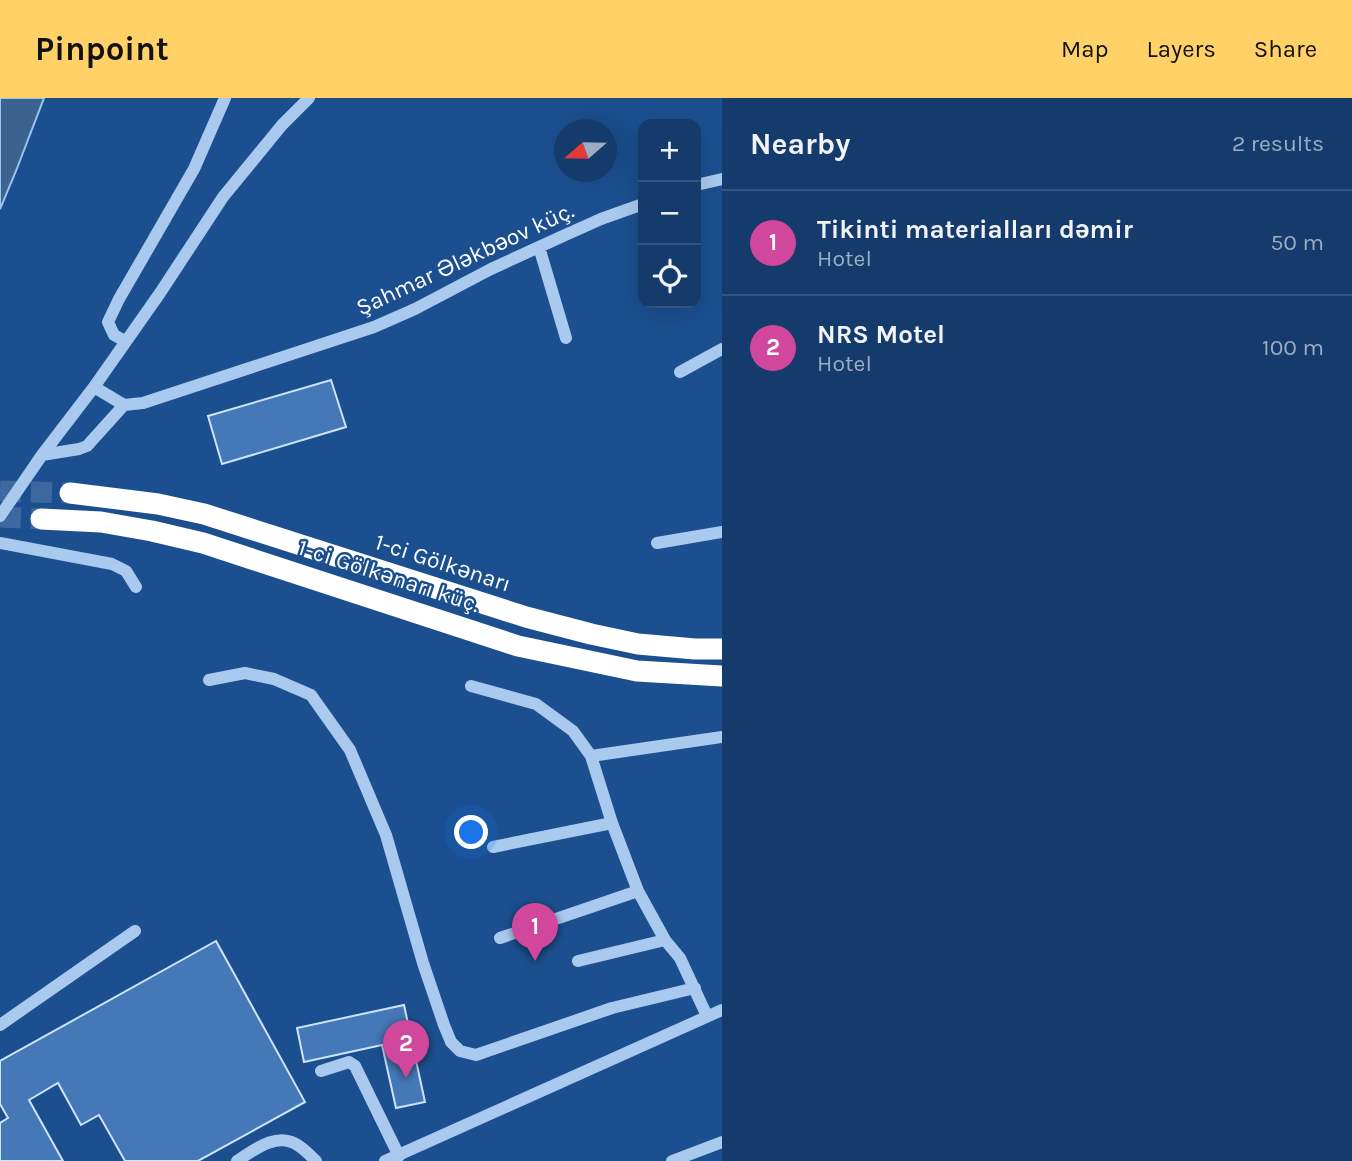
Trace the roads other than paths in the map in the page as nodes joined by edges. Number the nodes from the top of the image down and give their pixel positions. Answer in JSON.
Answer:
{"nodes":[{"id":1,"x":225,"y":98,"type":"edge"},
{"id":2,"x":309,"y":98,"type":"edge"},
{"id":3,"x":722,"y":179,"type":"edge"},
{"id":4,"x":701,"y":184,"type":"edge"},
{"id":5,"x":638,"y":206,"type":"edge"},
{"id":6,"x":539,"y":247,"type":"junction"},
{"id":7,"x":566,"y":338,"type":"dead end"},
{"id":8,"x":125,"y":341,"type":"junction"},
{"id":9,"x":722,"y":349,"type":"edge"},
{"id":10,"x":680,"y":372,"type":"dead end"},
{"id":11,"x":94,"y":387,"type":"junction"},
{"id":12,"x":124,"y":405,"type":"junction"},
{"id":13,"x":42,"y":455,"type":"junction"},
{"id":14,"x":70,"y":494,"type":"tunnel mouth"},
{"id":15,"x":0,"y":516,"type":"edge"},
{"id":16,"x":41,"y":519,"type":"tunnel mouth"},
{"id":17,"x":722,"y":532,"type":"edge"},
{"id":18,"x":0,"y":543,"type":"edge"},
{"id":19,"x":657,"y":543,"type":"dead end"},
{"id":20,"x":136,"y":587,"type":"dead end"},
{"id":21,"x":722,"y":649,"type":"edge"},
{"id":22,"x":722,"y":676,"type":"edge"},
{"id":23,"x":209,"y":680,"type":"dead end"},
{"id":24,"x":471,"y":685,"type":"dead end"},
{"id":25,"x":722,"y":737,"type":"edge"},
{"id":26,"x":591,"y":756,"type":"junction"},
{"id":27,"x":612,"y":823,"type":"junction"},
{"id":28,"x":493,"y":847,"type":"dead end"},
{"id":29,"x":638,"y":891,"type":"junction"},
{"id":30,"x":135,"y":931,"type":"dead end"},
{"id":31,"x":500,"y":937,"type":"dead end"},
{"id":32,"x":665,"y":940,"type":"junction"},
{"id":33,"x":578,"y":961,"type":"dead end"},
{"id":34,"x":695,"y":988,"type":"junction"},
{"id":35,"x":722,"y":1010,"type":"edge"},
{"id":36,"x":707,"y":1016,"type":"junction"},
{"id":37,"x":0,"y":1025,"type":"edge"},
{"id":38,"x":321,"y":1071,"type":"dead end"},
{"id":39,"x":722,"y":1142,"type":"edge"},
{"id":40,"x":400,"y":1156,"type":"junction"},
{"id":41,"x":237,"y":1161,"type":"edge"},
{"id":42,"x":316,"y":1161,"type":"edge"},
{"id":43,"x":385,"y":1161,"type":"edge"},
{"id":44,"x":672,"y":1161,"type":"edge"}],
"edges":[{"from":1,"to":8,"type":"street"},
{"from":2,"to":8,"type":"street"},
{"from":3,"to":4,"type":"street"},
{"from":5,"to":6,"type":"street","name":"Şahmar Ələkbəov küç."},
{"from":6,"to":7,"type":"street"},
{"from":6,"to":12,"type":"street","name":"Şahmar Ələkbəov küç."},
{"from":8,"to":11,"type":"street"},
{"from":9,"to":10,"type":"street"},
{"from":11,"to":12,"type":"street"},
{"from":11,"to":13,"type":"street"},
{"from":12,"to":13,"type":"street"},
{"from":13,"to":15,"type":"street"},
{"from":14,"to":21,"type":"highway","name":"1-ci Gölkənarı"},
{"from":16,"to":22,"type":"highway","name":"1-ci Gölkənarı küç."},
{"from":17,"to":19,"type":"street"},
{"from":18,"to":20,"type":"street"},
{"from":23,"to":34,"type":"street"},
{"from":24,"to":26,"type":"street"},
{"from":25,"to":26,"type":"street"},
{"from":26,"to":27,"type":"street"},
{"from":27,"to":28,"type":"street"},
{"from":27,"to":29,"type":"street"},
{"from":29,"to":31,"type":"street"},
{"from":29,"to":32,"type":"street"},
{"from":30,"to":37,"type":"street"},
{"from":32,"to":33,"type":"street"},
{"from":32,"to":34,"type":"street"},
{"from":34,"to":36,"type":"street"},
{"from":35,"to":36,"type":"street"},
{"from":36,"to":40,"type":"street"},
{"from":38,"to":40,"type":"street"},
{"from":39,"to":44,"type":"street"},
{"from":40,"to":43,"type":"street"},
{"from":41,"to":42,"type":"street"}]}
